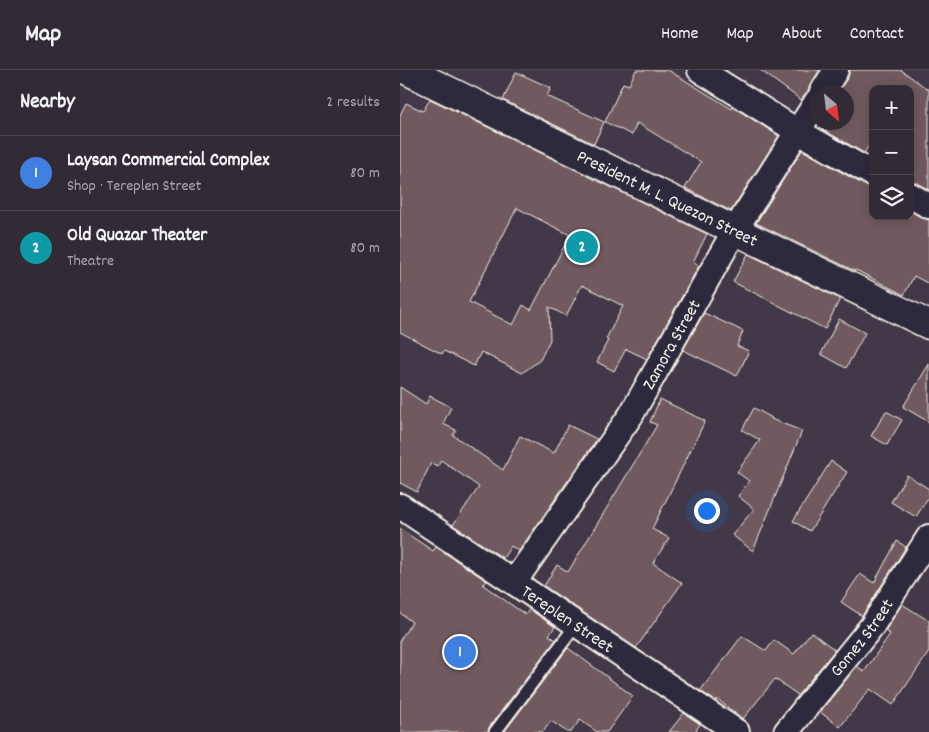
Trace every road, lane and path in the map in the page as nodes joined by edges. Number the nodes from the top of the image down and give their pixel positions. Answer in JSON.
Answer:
{"nodes":[{"id":1,"x":406,"y":70,"type":"edge"},
{"id":2,"x":700,"y":70,"type":"edge"},
{"id":3,"x":836,"y":70,"type":"edge"},
{"id":4,"x":826,"y":85,"type":"edge"},
{"id":5,"x":809,"y":112,"type":"edge"},
{"id":6,"x":797,"y":131,"type":"junction"},
{"id":7,"x":869,"y":172,"type":"edge"},
{"id":8,"x":914,"y":197,"type":"edge"},
{"id":9,"x":929,"y":206,"type":"edge"},
{"id":10,"x":735,"y":230,"type":"junction"},
{"id":11,"x":929,"y":325,"type":"edge"},
{"id":12,"x":400,"y":506,"type":"edge"},
{"id":13,"x":929,"y":537,"type":"edge"},
{"id":14,"x":514,"y":582,"type":"junction"},
{"id":15,"x":576,"y":625,"type":"junction"},
{"id":16,"x":495,"y":732,"type":"edge"},
{"id":17,"x":737,"y":732,"type":"edge"},
{"id":18,"x":786,"y":732,"type":"edge"}],
"edges":[{"from":1,"to":10,"type":"main road","name":"President M. L. Quezon Street"},
{"from":2,"to":6,"type":"street"},
{"from":3,"to":4,"type":"street"},
{"from":5,"to":6,"type":"street","name":"Zamora Street"},
{"from":6,"to":7,"type":"street"},
{"from":6,"to":10,"type":"street","name":"Zamora Street"},
{"from":8,"to":9,"type":"street"},
{"from":10,"to":11,"type":"main road","name":"President M. L. Quezon Street"},
{"from":10,"to":14,"type":"street","name":"Zamora Street"},
{"from":12,"to":14,"type":"street","name":"Tereplen Street"},
{"from":13,"to":18,"type":"street","name":"Gomez Street"},
{"from":14,"to":15,"type":"street","name":"Tereplen Street"},
{"from":15,"to":16,"type":"lane"},
{"from":15,"to":17,"type":"street","name":"Tereplen Street"}]}
